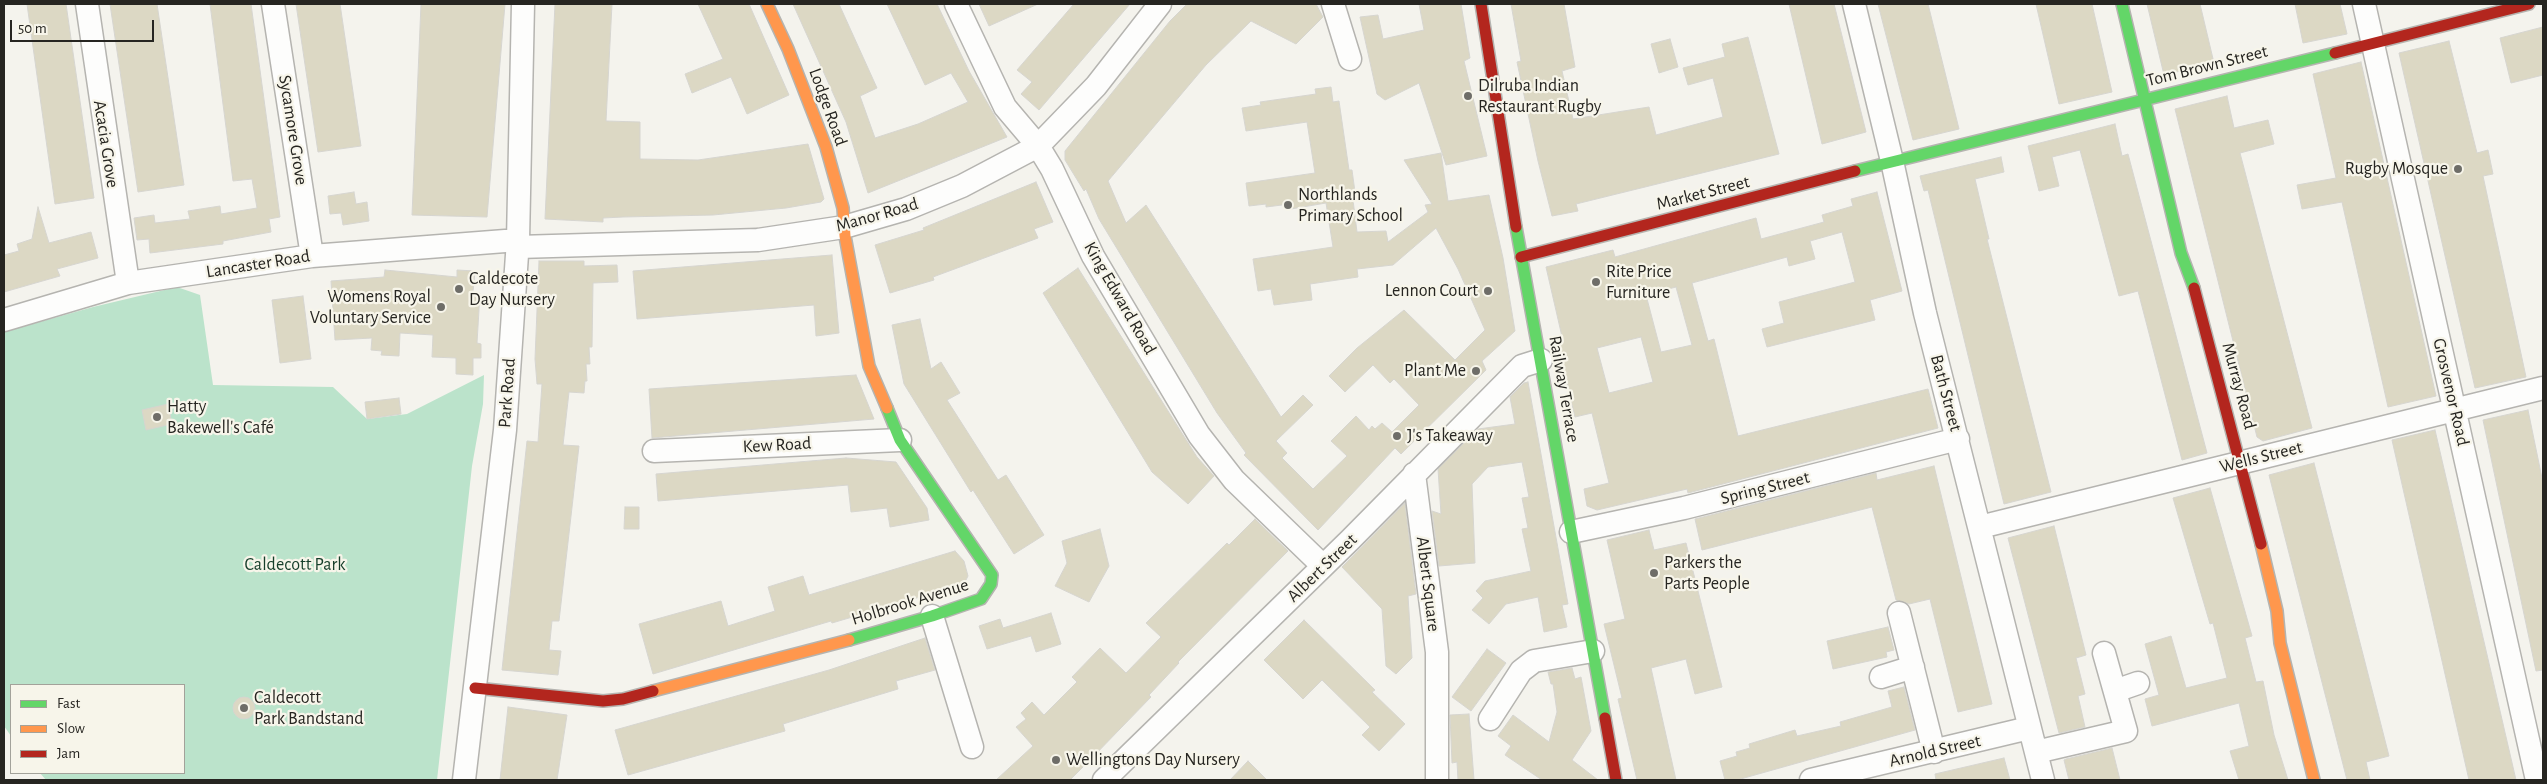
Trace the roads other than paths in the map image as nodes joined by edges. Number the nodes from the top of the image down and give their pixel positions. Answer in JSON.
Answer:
{"nodes":[{"id":1,"x":88,"y":4,"type":"edge"},
{"id":2,"x":273,"y":4,"type":"edge"},
{"id":3,"x":523,"y":4,"type":"edge"},
{"id":4,"x":767,"y":4,"type":"edge"},
{"id":5,"x":956,"y":4,"type":"edge"},
{"id":6,"x":1160,"y":4,"type":"edge"},
{"id":7,"x":1332,"y":4,"type":"edge"},
{"id":8,"x":1481,"y":4,"type":"edge"},
{"id":9,"x":1854,"y":4,"type":"edge"},
{"id":10,"x":2122,"y":4,"type":"edge"},
{"id":11,"x":2364,"y":4,"type":"edge"},
{"id":12,"x":2530,"y":4,"type":"edge"},
{"id":13,"x":2371,"y":42,"type":"junction"},
{"id":14,"x":1350,"y":59,"type":"dead end"},
{"id":15,"x":2144,"y":100,"type":"junction"},
{"id":16,"x":1038,"y":146,"type":"junction"},
{"id":17,"x":1892,"y":161,"type":"junction"},
{"id":18,"x":844,"y":227,"type":"junction"},
{"id":19,"x":518,"y":244,"type":"junction"},
{"id":20,"x":312,"y":256,"type":"junction"},
{"id":21,"x":1521,"y":257,"type":"junction"},
{"id":22,"x":128,"y":283,"type":"junction"},
{"id":23,"x":4,"y":320,"type":"edge"},
{"id":24,"x":1541,"y":360,"type":"junction"},
{"id":25,"x":2543,"y":388,"type":"edge"},
{"id":26,"x":2455,"y":408,"type":"junction"},
{"id":27,"x":1958,"y":439,"type":"junction"},
{"id":28,"x":900,"y":440,"type":"junction"},
{"id":29,"x":654,"y":451,"type":"dead end"},
{"id":30,"x":2241,"y":462,"type":"junction"},
{"id":31,"x":1414,"y":474,"type":"junction"},
{"id":32,"x":1980,"y":526,"type":"junction"},
{"id":33,"x":1571,"y":532,"type":"junction"},
{"id":34,"x":1323,"y":566,"type":"junction"},
{"id":35,"x":1899,"y":613,"type":"dead end"},
{"id":36,"x":932,"y":616,"type":"junction"},
{"id":37,"x":1593,"y":651,"type":"junction"},
{"id":38,"x":2104,"y":653,"type":"dead end"},
{"id":39,"x":1913,"y":667,"type":"junction"},
{"id":40,"x":1881,"y":677,"type":"dead end"},
{"id":41,"x":2138,"y":683,"type":"dead end"},
{"id":42,"x":475,"y":688,"type":"junction"},
{"id":43,"x":2115,"y":691,"type":"junction"},
{"id":44,"x":1490,"y":719,"type":"dead end"},
{"id":45,"x":2029,"y":728,"type":"junction"},
{"id":46,"x":972,"y":747,"type":"dead end"},
{"id":47,"x":1934,"y":752,"type":"junction"},
{"id":48,"x":2036,"y":752,"type":"junction"},
{"id":49,"x":464,"y":780,"type":"edge"},
{"id":50,"x":1104,"y":780,"type":"edge"},
{"id":51,"x":1437,"y":780,"type":"edge"},
{"id":52,"x":1616,"y":780,"type":"edge"},
{"id":53,"x":1811,"y":780,"type":"edge"},
{"id":54,"x":2043,"y":780,"type":"edge"},
{"id":55,"x":2314,"y":780,"type":"edge"},
{"id":56,"x":2537,"y":780,"type":"edge"}],
"edges":[{"from":1,"to":22,"type":"street","name":"Acacia Grove"},
{"from":2,"to":20,"type":"street","name":"Sycamore Grove"},
{"from":3,"to":19,"type":"street","name":"Park Road"},
{"from":4,"to":18,"type":"street","name":"Lodge Road"},
{"from":5,"to":16,"type":"street","name":"King Edward Road"},
{"from":6,"to":16,"type":"street","name":"Manor Road"},
{"from":7,"to":14,"type":"street"},
{"from":8,"to":21,"type":"street","name":"Railway Terrace"},
{"from":9,"to":17,"type":"street","name":"Bath Street"},
{"from":10,"to":15,"type":"street","name":"Murray Road"},
{"from":11,"to":13,"type":"street","name":"Grosvenor Road"},
{"from":12,"to":13,"type":"street","name":"Tom Brown Street"},
{"from":13,"to":15,"type":"street","name":"Tom Brown Street"},
{"from":13,"to":26,"type":"street","name":"Grosvenor Road"},
{"from":15,"to":17,"type":"street","name":"Tom Brown Street"},
{"from":15,"to":30,"type":"street","name":"Murray Road"},
{"from":16,"to":18,"type":"street","name":"Manor Road"},
{"from":16,"to":34,"type":"street","name":"King Edward Road"},
{"from":17,"to":21,"type":"street","name":"Market Street"},
{"from":17,"to":27,"type":"street","name":"Bath Street"},
{"from":18,"to":19,"type":"street","name":"Manor Road"},
{"from":18,"to":28,"type":"street","name":"Holbrook Avenue"},
{"from":19,"to":20,"type":"street","name":"Lancaster Road"},
{"from":19,"to":42,"type":"street","name":"Park Road"},
{"from":20,"to":22,"type":"street","name":"Lancaster Road"},
{"from":21,"to":24,"type":"street","name":"Railway Terrace"},
{"from":22,"to":23,"type":"street","name":"Lancaster Road"},
{"from":24,"to":31,"type":"street","name":"Albert Street"},
{"from":24,"to":33,"type":"street","name":"Railway Terrace"},
{"from":25,"to":26,"type":"street","name":"Wells Street"},
{"from":26,"to":30,"type":"street","name":"Wells Street"},
{"from":26,"to":56,"type":"street","name":"Grosvenor Road"},
{"from":27,"to":32,"type":"street","name":"Bath Street"},
{"from":27,"to":33,"type":"street","name":"Spring Street"},
{"from":28,"to":29,"type":"street","name":"Kew Road"},
{"from":28,"to":36,"type":"street","name":"Holbrook Avenue"},
{"from":30,"to":32,"type":"street","name":"Wells Street"},
{"from":30,"to":55,"type":"street","name":"Murray Road"},
{"from":31,"to":34,"type":"street","name":"Albert Street"},
{"from":31,"to":51,"type":"street","name":"Albert Square"},
{"from":32,"to":45,"type":"street","name":"Bath Street"},
{"from":33,"to":37,"type":"street","name":"Railway Terrace"},
{"from":34,"to":50,"type":"street","name":"Albert Street"},
{"from":35,"to":39,"type":"street"},
{"from":36,"to":42,"type":"street","name":"Holbrook Avenue"},
{"from":36,"to":46,"type":"street"},
{"from":37,"to":44,"type":"street"},
{"from":37,"to":52,"type":"street","name":"Railway Terrace"},
{"from":38,"to":43,"type":"street"},
{"from":39,"to":40,"type":"street"},
{"from":39,"to":47,"type":"street"},
{"from":41,"to":43,"type":"street"},
{"from":42,"to":49,"type":"street","name":"Park Road"},
{"from":43,"to":48,"type":"street"},
{"from":45,"to":47,"type":"street","name":"Arnold Street"},
{"from":45,"to":48,"type":"street","name":"Bath Street"},
{"from":47,"to":53,"type":"street","name":"Arnold Street"},
{"from":48,"to":54,"type":"street","name":"Bath Street"}]}
